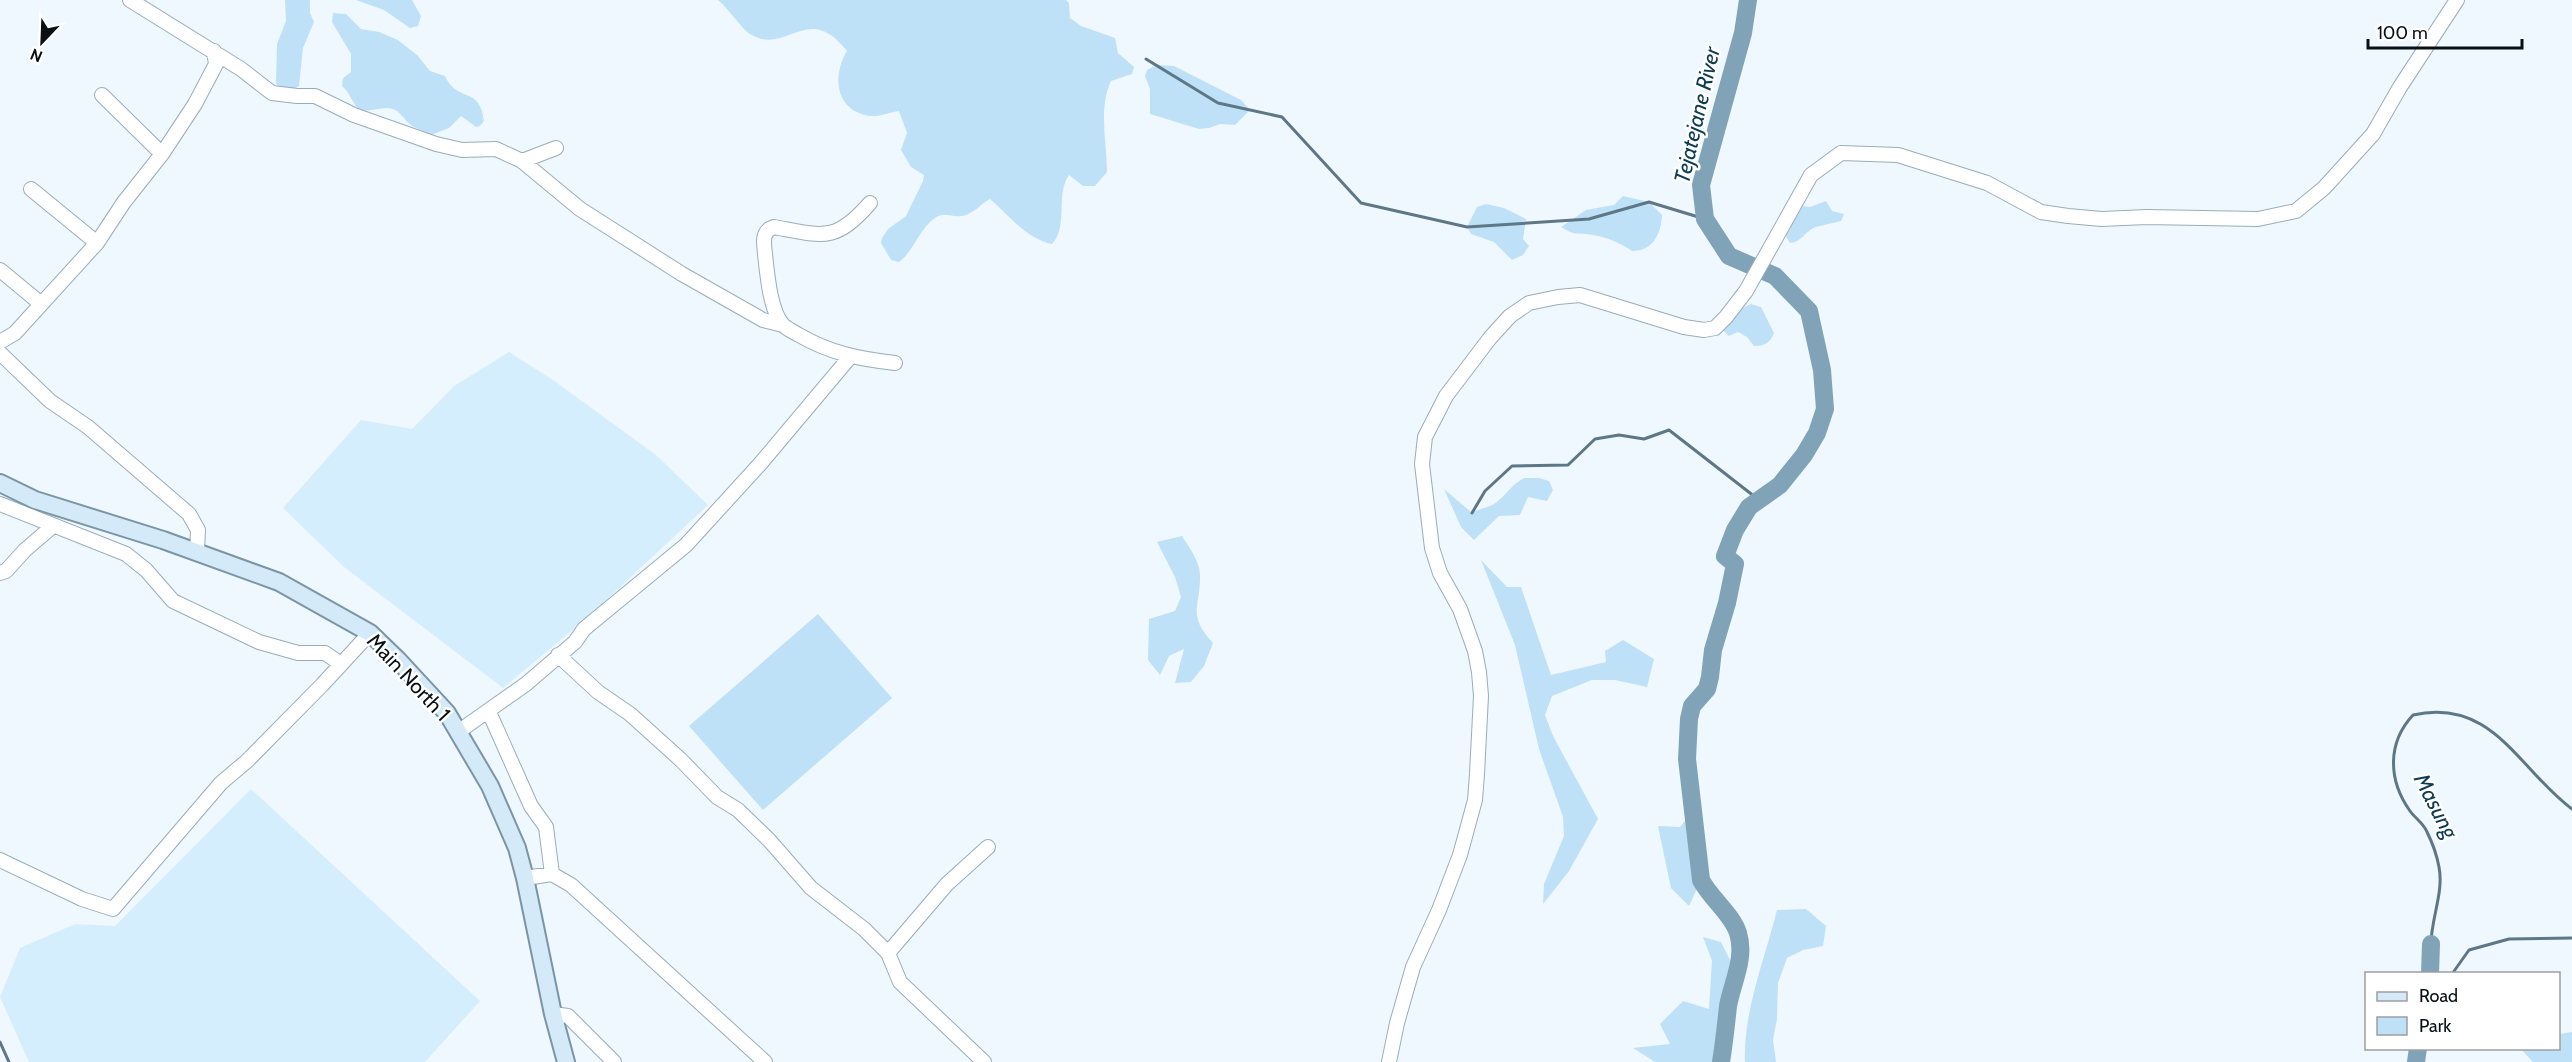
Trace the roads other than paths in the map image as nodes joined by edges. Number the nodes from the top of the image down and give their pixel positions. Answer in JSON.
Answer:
{"nodes":[{"id":1,"x":130,"y":0,"type":"edge"},
{"id":2,"x":2457,"y":0,"type":"edge"},
{"id":3,"x":214,"y":51,"type":"junction"},
{"id":4,"x":102,"y":95,"type":"dead end"},
{"id":5,"x":556,"y":148,"type":"dead end"},
{"id":6,"x":162,"y":154,"type":"junction"},
{"id":7,"x":522,"y":161,"type":"junction"},
{"id":8,"x":31,"y":189,"type":"dead end"},
{"id":9,"x":870,"y":203,"type":"dead end"},
{"id":10,"x":96,"y":243,"type":"junction"},
{"id":11,"x":0,"y":270,"type":"edge"},
{"id":12,"x":40,"y":303,"type":"junction"},
{"id":13,"x":783,"y":325,"type":"junction"},
{"id":14,"x":0,"y":342,"type":"edge"},
{"id":15,"x":0,"y":353,"type":"edge"},
{"id":16,"x":850,"y":357,"type":"junction"},
{"id":17,"x":895,"y":363,"type":"dead end"},
{"id":18,"x":0,"y":483,"type":"edge"},
{"id":19,"x":0,"y":504,"type":"edge"},
{"id":20,"x":53,"y":526,"type":"junction"},
{"id":21,"x":197,"y":551,"type":"junction"},
{"id":22,"x":0,"y":573,"type":"edge"},
{"id":23,"x":369,"y":633,"type":"junction"},
{"id":24,"x":558,"y":655,"type":"junction"},
{"id":25,"x":341,"y":664,"type":"junction"},
{"id":26,"x":489,"y":712,"type":"junction"},
{"id":27,"x":458,"y":732,"type":"junction"},
{"id":28,"x":988,"y":847,"type":"dead end"},
{"id":29,"x":0,"y":860,"type":"edge"},
{"id":30,"x":552,"y":874,"type":"junction"},
{"id":31,"x":525,"y":878,"type":"junction"},
{"id":32,"x":888,"y":953,"type":"junction"},
{"id":33,"x":553,"y":1014,"type":"junction"},
{"id":34,"x":566,"y":1062,"type":"edge"},
{"id":35,"x":614,"y":1062,"type":"edge"},
{"id":36,"x":765,"y":1062,"type":"edge"},
{"id":37,"x":984,"y":1062,"type":"edge"},
{"id":38,"x":1389,"y":1062,"type":"edge"}],
"edges":[{"from":1,"to":3,"type":"street"},
{"from":2,"to":38,"type":"street"},
{"from":3,"to":6,"type":"street"},
{"from":3,"to":7,"type":"street"},
{"from":4,"to":6,"type":"street"},
{"from":5,"to":7,"type":"street"},
{"from":6,"to":10,"type":"street"},
{"from":7,"to":13,"type":"street"},
{"from":8,"to":10,"type":"street"},
{"from":9,"to":13,"type":"street"},
{"from":10,"to":12,"type":"street"},
{"from":11,"to":12,"type":"street"},
{"from":12,"to":14,"type":"street"},
{"from":13,"to":16,"type":"street"},
{"from":15,"to":21,"type":"street"},
{"from":16,"to":17,"type":"street"},
{"from":16,"to":24,"type":"street"},
{"from":18,"to":21,"type":"main road","name":"Main North 1"},
{"from":19,"to":20,"type":"street"},
{"from":20,"to":22,"type":"street"},
{"from":20,"to":25,"type":"street"},
{"from":21,"to":23,"type":"main road","name":"Main North 1"},
{"from":23,"to":25,"type":"street"},
{"from":23,"to":27,"type":"main road","name":"Main North 1"},
{"from":24,"to":26,"type":"street"},
{"from":24,"to":32,"type":"street"},
{"from":25,"to":29,"type":"street"},
{"from":26,"to":27,"type":"street"},
{"from":26,"to":30,"type":"street"},
{"from":27,"to":31,"type":"main road","name":"Main North 1"},
{"from":28,"to":32,"type":"street"},
{"from":30,"to":31,"type":"street"},
{"from":30,"to":36,"type":"street"},
{"from":31,"to":33,"type":"main road","name":"Main North 1"},
{"from":32,"to":37,"type":"street"},
{"from":33,"to":34,"type":"main road","name":"Main North 1"},
{"from":33,"to":35,"type":"street"}]}
